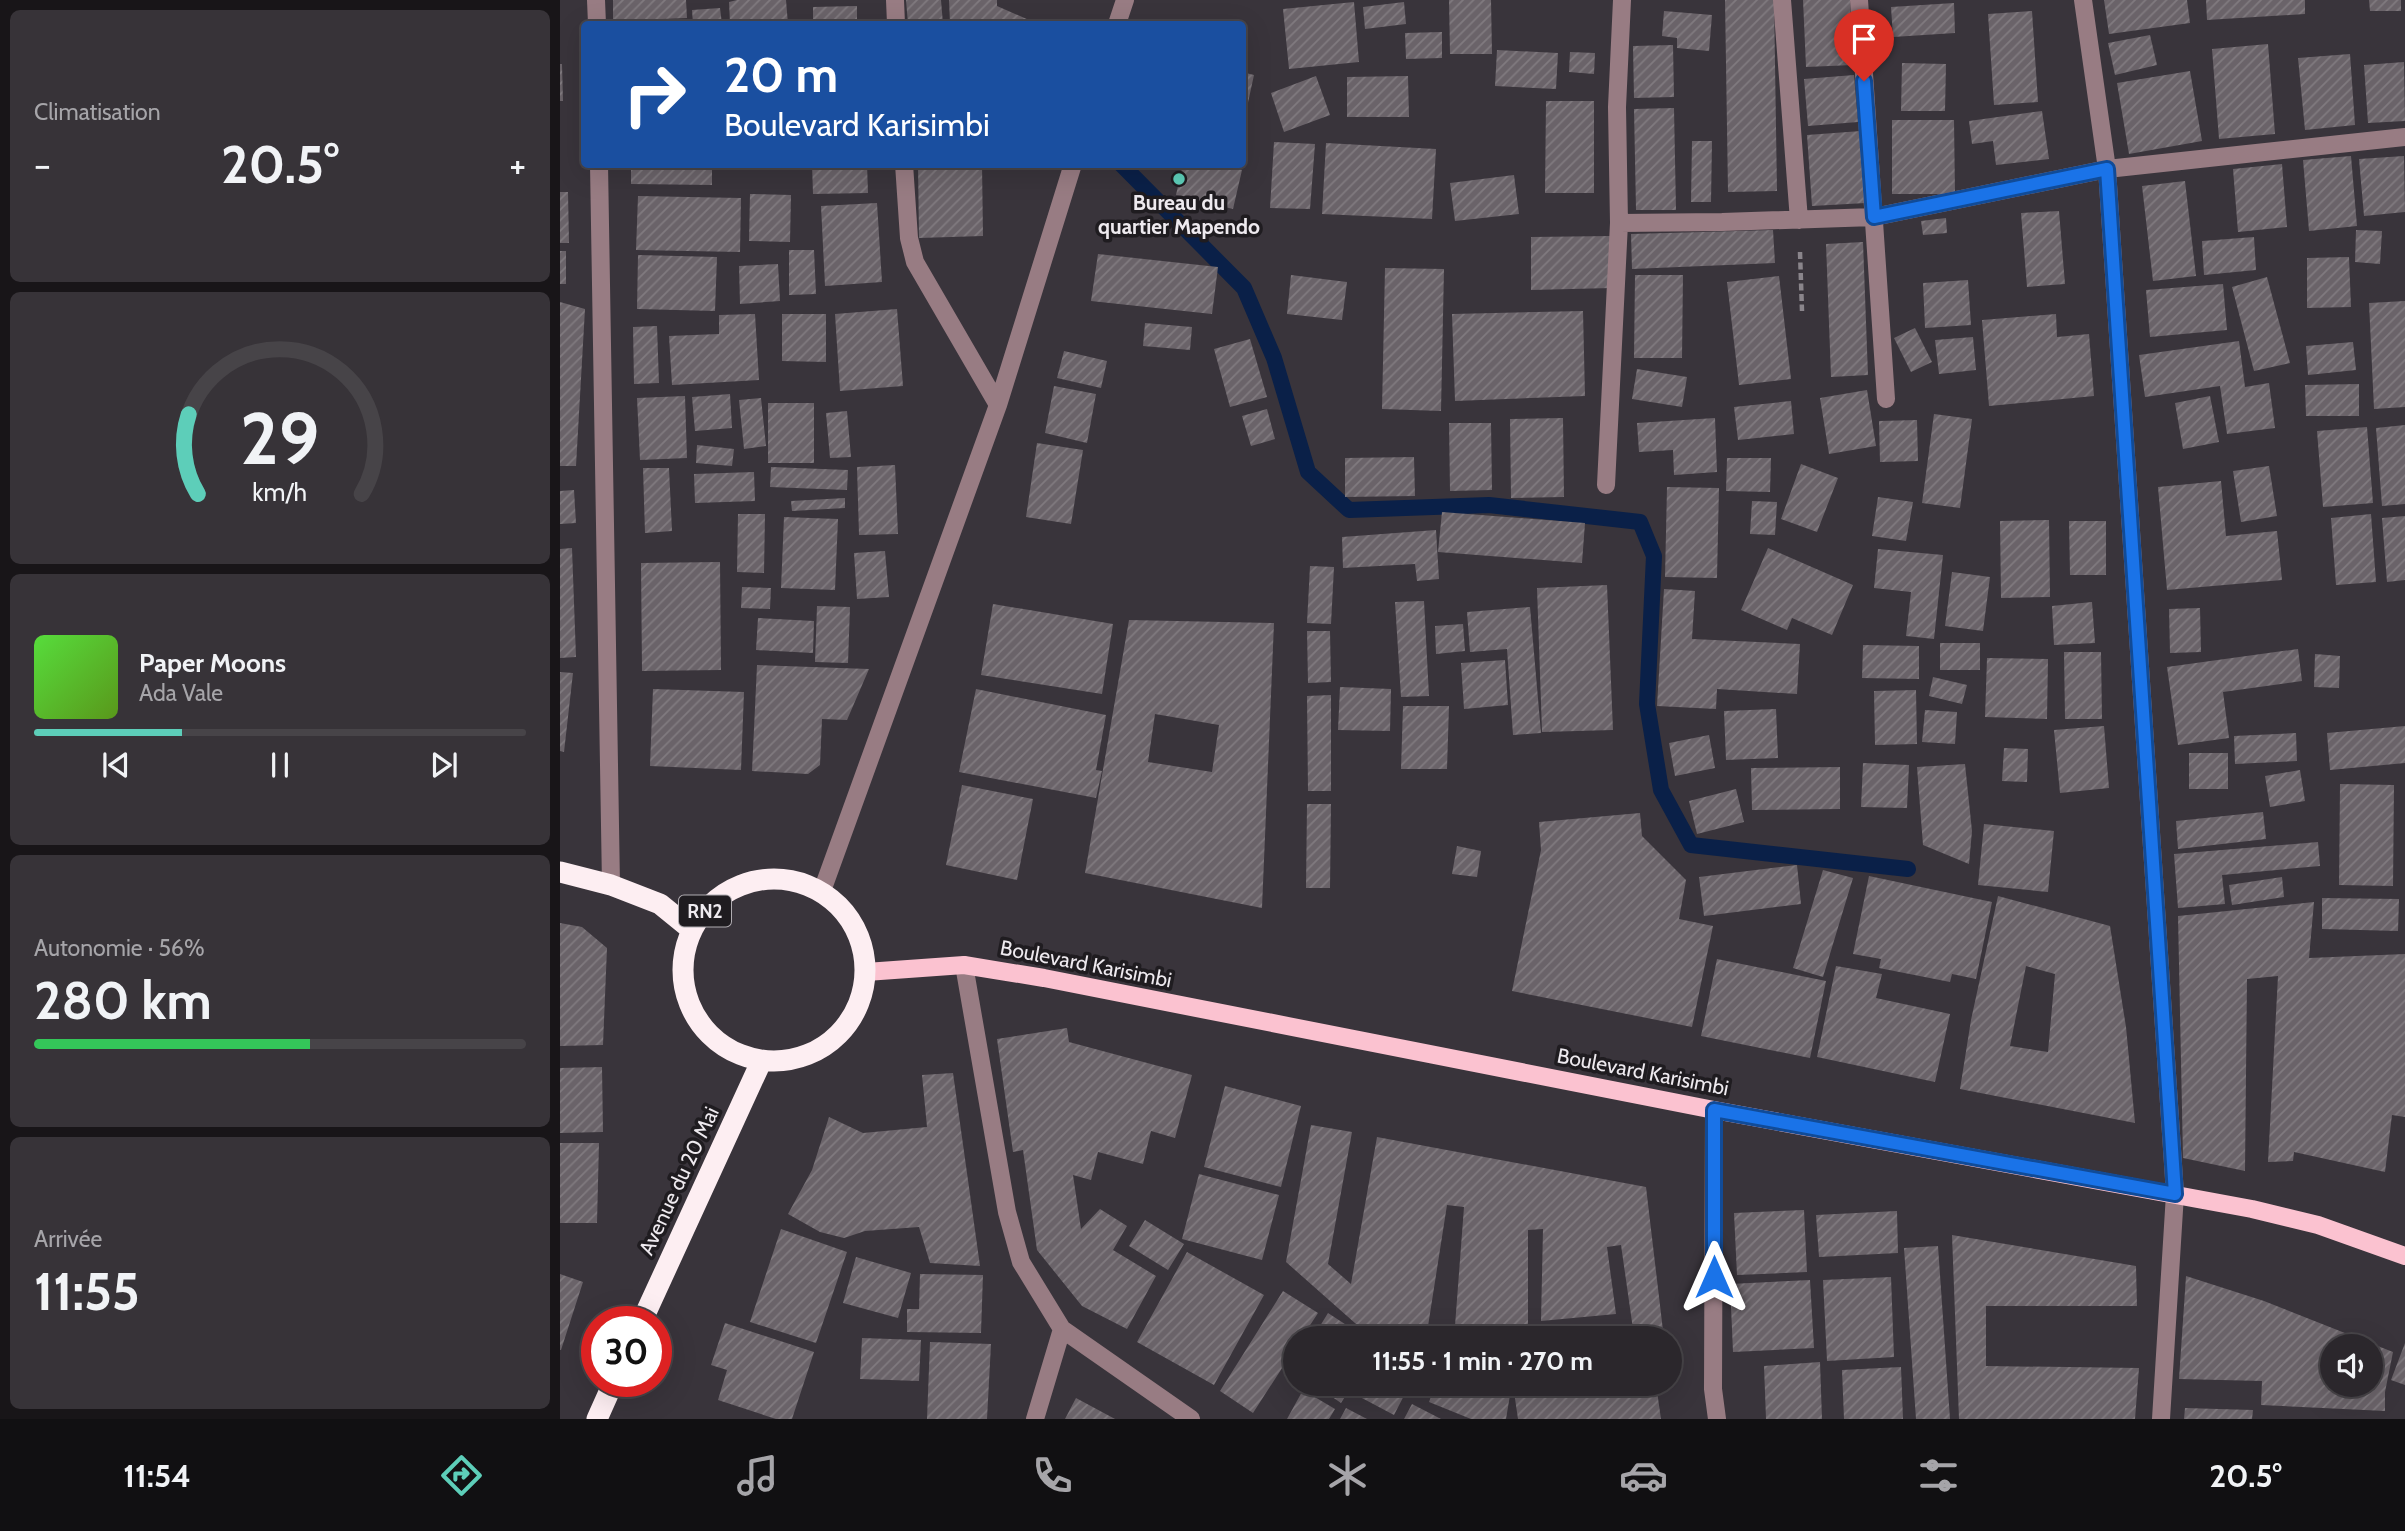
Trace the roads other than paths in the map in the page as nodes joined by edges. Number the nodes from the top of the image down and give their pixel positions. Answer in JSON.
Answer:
{"nodes":[{"id":1,"x":596,"y":0,"type":"edge"},
{"id":2,"x":895,"y":0,"type":"edge"},
{"id":3,"x":1125,"y":0,"type":"edge"},
{"id":4,"x":1622,"y":0,"type":"edge"},
{"id":5,"x":1782,"y":0,"type":"edge"},
{"id":6,"x":1859,"y":0,"type":"edge"},
{"id":7,"x":2083,"y":0,"type":"edge"},
{"id":8,"x":597,"y":21,"type":"edge"},
{"id":9,"x":896,"y":21,"type":"edge"},
{"id":10,"x":1118,"y":21,"type":"edge"},
{"id":11,"x":2405,"y":137,"type":"edge"},
{"id":12,"x":599,"y":168,"type":"edge"},
{"id":13,"x":904,"y":168,"type":"edge"},
{"id":14,"x":1072,"y":168,"type":"edge"},
{"id":15,"x":2107,"y":169,"type":"junction"},
{"id":16,"x":1874,"y":217,"type":"junction"},
{"id":17,"x":1799,"y":220,"type":"junction"},
{"id":18,"x":1619,"y":223,"type":"junction"},
{"id":19,"x":1886,"y":399,"type":"dead end"},
{"id":20,"x":998,"y":405,"type":"junction"},
{"id":21,"x":1606,"y":485,"type":"dead end"},
{"id":22,"x":560,"y":872,"type":"edge"},
{"id":23,"x":611,"y":885,"type":"junction"},
{"id":24,"x":822,"y":891,"type":"junction"},
{"id":25,"x":692,"y":930,"type":"junction"},
{"id":26,"x":964,"y":965,"type":"junction"},
{"id":27,"x":866,"y":972,"type":"junction"},
{"id":28,"x":761,"y":1062,"type":"junction"},
{"id":29,"x":1714,"y":1110,"type":"junction"},
{"id":30,"x":2175,"y":1194,"type":"junction"},
{"id":31,"x":2405,"y":1256,"type":"edge"},
{"id":32,"x":649,"y":1306,"type":"edge"},
{"id":33,"x":1062,"y":1329,"type":"junction"},
{"id":34,"x":607,"y":1397,"type":"edge"},
{"id":35,"x":597,"y":1419,"type":"edge"},
{"id":36,"x":1035,"y":1419,"type":"edge"},
{"id":37,"x":1191,"y":1419,"type":"edge"},
{"id":38,"x":1717,"y":1419,"type":"edge"},
{"id":39,"x":2161,"y":1419,"type":"edge"}],
"edges":[{"from":1,"to":8,"type":"street"},
{"from":2,"to":9,"type":"street"},
{"from":3,"to":10,"type":"street"},
{"from":4,"to":18,"type":"street"},
{"from":5,"to":17,"type":"street"},
{"from":6,"to":16,"type":"street"},
{"from":7,"to":15,"type":"street"},
{"from":11,"to":15,"type":"street"},
{"from":12,"to":23,"type":"street"},
{"from":13,"to":20,"type":"street"},
{"from":14,"to":20,"type":"street"},
{"from":15,"to":16,"type":"street"},
{"from":15,"to":30,"type":"street"},
{"from":16,"to":17,"type":"street"},
{"from":16,"to":19,"type":"street"},
{"from":17,"to":18,"type":"street"},
{"from":18,"to":21,"type":"street"},
{"from":20,"to":24,"type":"street"},
{"from":22,"to":23,"type":"highway","number":"RN2"},
{"from":23,"to":25,"type":"highway","number":"RN2"},
{"from":24,"to":25,"type":"highway","number":"RN2"},
{"from":24,"to":27,"type":"highway","number":"RN2"},
{"from":25,"to":28,"type":"highway","number":"RN2"},
{"from":26,"to":27,"type":"main road","name":"Boulevard Karisimbi"},
{"from":26,"to":29,"type":"main road","name":"Boulevard Karisimbi"},
{"from":26,"to":33,"type":"street"},
{"from":27,"to":28,"type":"highway","number":"RN2"},
{"from":28,"to":32,"type":"highway","name":"Avenue du 20 Mai"},
{"from":29,"to":30,"type":"main road","name":"Boulevard Karisimbi"},
{"from":29,"to":38,"type":"street"},
{"from":30,"to":31,"type":"main road","name":"Boulevard Karisimbi"},
{"from":30,"to":39,"type":"street"},
{"from":33,"to":36,"type":"street"},
{"from":33,"to":37,"type":"street"},
{"from":34,"to":35,"type":"highway"}]}
